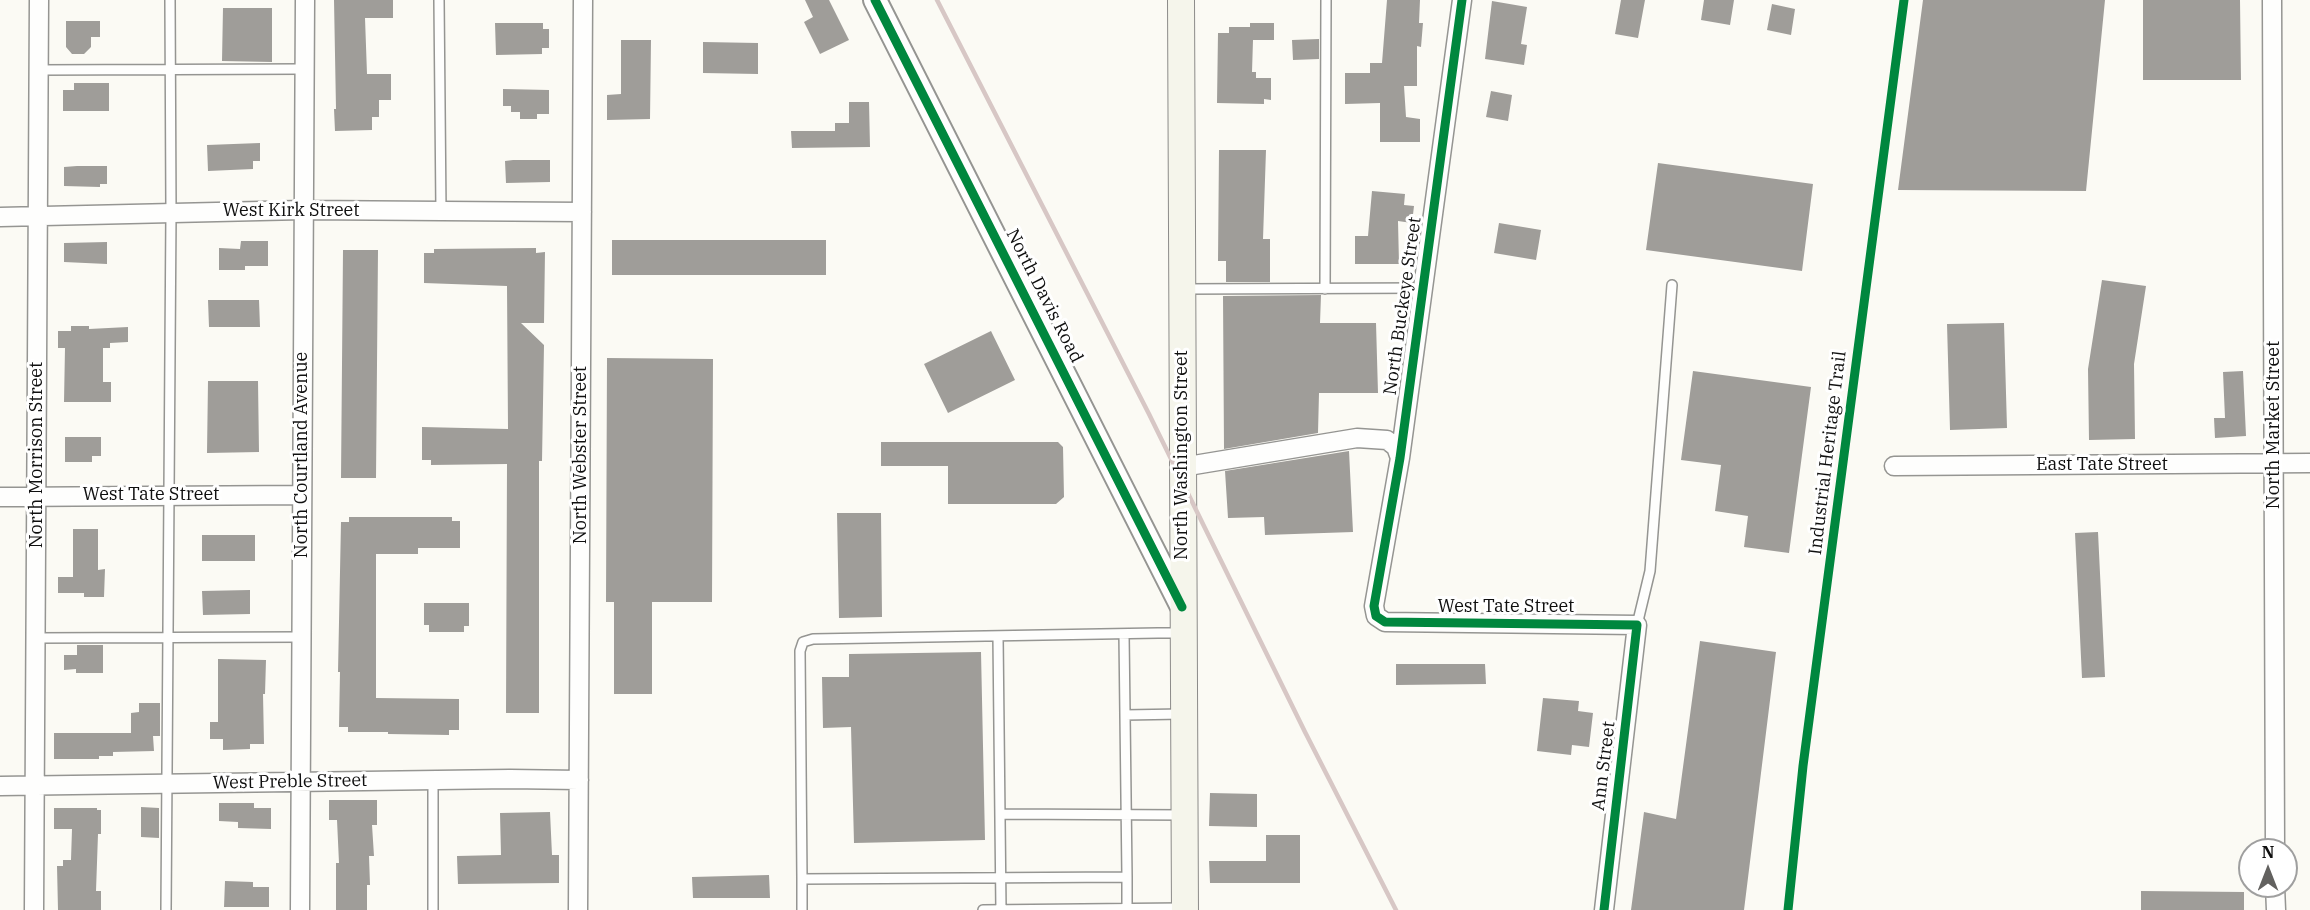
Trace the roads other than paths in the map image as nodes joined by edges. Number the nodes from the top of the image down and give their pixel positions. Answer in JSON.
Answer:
{"nodes":[{"id":1,"x":39,"y":0,"type":"edge"},
{"id":2,"x":170,"y":0,"type":"edge"},
{"id":3,"x":304,"y":0,"type":"edge"},
{"id":4,"x":440,"y":0,"type":"edge"},
{"id":5,"x":583,"y":0,"type":"edge"},
{"id":6,"x":876,"y":0,"type":"edge"},
{"id":7,"x":1181,"y":0,"type":"edge"},
{"id":8,"x":1326,"y":0,"type":"edge"},
{"id":9,"x":1462,"y":0,"type":"edge"},
{"id":10,"x":2272,"y":0,"type":"edge"},
{"id":11,"x":304,"y":69,"type":"junction"},
{"id":12,"x":39,"y":70,"type":"junction"},
{"id":13,"x":170,"y":70,"type":"junction"},
{"id":14,"x":303,"y":210,"type":"junction"},
{"id":15,"x":441,"y":211,"type":"junction"},
{"id":16,"x":171,"y":212,"type":"junction"},
{"id":17,"x":582,"y":212,"type":"junction"},
{"id":18,"x":39,"y":216,"type":"junction"},
{"id":19,"x":0,"y":217,"type":"edge"},
{"id":20,"x":1672,"y":285,"type":"dead end"},
{"id":21,"x":1423,"y":288,"type":"junction"},
{"id":22,"x":1182,"y":289,"type":"junction"},
{"id":23,"x":1325,"y":289,"type":"junction"},
{"id":24,"x":1400,"y":458,"type":"junction"},
{"id":25,"x":2310,"y":463,"type":"edge"},
{"id":26,"x":2274,"y":464,"type":"junction"},
{"id":27,"x":1894,"y":466,"type":"dead end"},
{"id":28,"x":1182,"y":467,"type":"junction"},
{"id":29,"x":169,"y":495,"type":"junction"},
{"id":30,"x":302,"y":495,"type":"junction"},
{"id":31,"x":36,"y":496,"type":"junction"},
{"id":32,"x":0,"y":497,"type":"edge"},
{"id":33,"x":1182,"y":607,"type":"junction"},
{"id":34,"x":1376,"y":616,"type":"joint"},
{"id":35,"x":1637,"y":625,"type":"junction"},
{"id":36,"x":1124,"y":633,"type":"junction"},
{"id":37,"x":1182,"y":633,"type":"junction"},
{"id":38,"x":998,"y":636,"type":"junction"},
{"id":39,"x":301,"y":637,"type":"junction"},
{"id":40,"x":36,"y":638,"type":"junction"},
{"id":41,"x":168,"y":638,"type":"junction"},
{"id":42,"x":1183,"y":714,"type":"junction"},
{"id":43,"x":1125,"y":715,"type":"junction"},
{"id":44,"x":433,"y":780,"type":"junction"},
{"id":45,"x":579,"y":780,"type":"junction"},
{"id":46,"x":300,"y":782,"type":"junction"},
{"id":47,"x":166,"y":783,"type":"junction"},
{"id":48,"x":35,"y":785,"type":"junction"},
{"id":49,"x":0,"y":786,"type":"edge"},
{"id":50,"x":1126,"y":813,"type":"junction"},
{"id":51,"x":1000,"y":814,"type":"junction"},
{"id":52,"x":1184,"y":815,"type":"junction"},
{"id":53,"x":2275,"y":838,"type":"edge"},
{"id":54,"x":1127,"y":877,"type":"junction"},
{"id":55,"x":1001,"y":878,"type":"junction"},
{"id":56,"x":802,"y":879,"type":"junction"},
{"id":57,"x":1127,"y":909,"type":"edge"},
{"id":58,"x":1185,"y":909,"type":"edge"},
{"id":59,"x":34,"y":910,"type":"edge"},
{"id":60,"x":166,"y":910,"type":"edge"},
{"id":61,"x":300,"y":910,"type":"edge"},
{"id":62,"x":433,"y":910,"type":"edge"},
{"id":63,"x":578,"y":910,"type":"edge"},
{"id":64,"x":802,"y":910,"type":"edge"},
{"id":65,"x":983,"y":910,"type":"edge"},
{"id":66,"x":1001,"y":910,"type":"edge"},
{"id":67,"x":1604,"y":910,"type":"edge"}],
"edges":[{"from":1,"to":12,"type":"street","name":"North Morrison Street"},
{"from":2,"to":13,"type":"lane"},
{"from":3,"to":11,"type":"street","name":"North Courtland Avenue"},
{"from":4,"to":15,"type":"lane"},
{"from":5,"to":17,"type":"street","name":"North Webster Street"},
{"from":6,"to":33,"type":"street","name":"North Davis Road"},
{"from":7,"to":22,"type":"main road","name":"North Washington Street"},
{"from":8,"to":23,"type":"lane"},
{"from":9,"to":21,"type":"street","name":"North Buckeye Street"},
{"from":10,"to":26,"type":"street","name":"North Market Street"},
{"from":11,"to":13,"type":"lane"},
{"from":11,"to":14,"type":"street","name":"North Courtland Avenue"},
{"from":12,"to":13,"type":"lane"},
{"from":12,"to":18,"type":"street","name":"North Morrison Street"},
{"from":13,"to":16,"type":"lane"},
{"from":14,"to":15,"type":"street","name":"West Kirk Street"},
{"from":14,"to":16,"type":"street","name":"West Kirk Street"},
{"from":14,"to":30,"type":"street","name":"North Courtland Avenue"},
{"from":15,"to":17,"type":"street","name":"West Kirk Street"},
{"from":16,"to":18,"type":"street","name":"West Kirk Street"},
{"from":16,"to":29,"type":"lane"},
{"from":17,"to":45,"type":"street","name":"North Webster Street"},
{"from":18,"to":19,"type":"street","name":"West Kirk Street"},
{"from":18,"to":31,"type":"street","name":"North Morrison Street"},
{"from":20,"to":35,"type":"lane"},
{"from":21,"to":23,"type":"lane"},
{"from":21,"to":24,"type":"street","name":"North Buckeye Street"},
{"from":22,"to":23,"type":"lane"},
{"from":22,"to":28,"type":"main road","name":"North Washington Street"},
{"from":24,"to":28,"type":"street"},
{"from":24,"to":34,"type":"street","name":"North Buckeye Street"},
{"from":25,"to":26,"type":"street","name":"East Tate Street"},
{"from":26,"to":27,"type":"street","name":"East Tate Street"},
{"from":26,"to":53,"type":"street","name":"North Market Street"},
{"from":28,"to":33,"type":"main road","name":"North Washington Street"},
{"from":29,"to":30,"type":"street","name":"West Tate Street"},
{"from":29,"to":31,"type":"street","name":"West Tate Street"},
{"from":29,"to":41,"type":"lane"},
{"from":30,"to":39,"type":"street","name":"North Courtland Avenue"},
{"from":31,"to":32,"type":"street","name":"West Tate Street"},
{"from":31,"to":40,"type":"street","name":"North Morrison Street"},
{"from":33,"to":37,"type":"main road","name":"North Washington Street"},
{"from":34,"to":35,"type":"street","name":"West Tate Street"},
{"from":35,"to":67,"type":"street","name":"Ann Street"},
{"from":36,"to":37,"type":"lane"},
{"from":36,"to":38,"type":"lane"},
{"from":36,"to":43,"type":"lane"},
{"from":37,"to":42,"type":"main road","name":"North Washington Street"},
{"from":38,"to":51,"type":"lane"},
{"from":38,"to":56,"type":"lane"},
{"from":39,"to":41,"type":"lane"},
{"from":39,"to":46,"type":"street","name":"North Courtland Avenue"},
{"from":40,"to":41,"type":"lane"},
{"from":40,"to":48,"type":"street","name":"North Morrison Street"},
{"from":41,"to":47,"type":"lane"},
{"from":42,"to":43,"type":"lane"},
{"from":42,"to":52,"type":"main road","name":"North Washington Street"},
{"from":43,"to":50,"type":"lane"},
{"from":44,"to":45,"type":"street","name":"West Preble Street"},
{"from":44,"to":46,"type":"street","name":"West Preble Street"},
{"from":44,"to":62,"type":"lane"},
{"from":45,"to":63,"type":"street","name":"North Webster Street"},
{"from":46,"to":47,"type":"street","name":"West Preble Street"},
{"from":46,"to":61,"type":"street","name":"North Courtland Avenue"},
{"from":47,"to":48,"type":"street","name":"West Preble Street"},
{"from":47,"to":60,"type":"lane"},
{"from":48,"to":49,"type":"street","name":"West Preble Street"},
{"from":48,"to":59,"type":"street","name":"North Morrison Street"},
{"from":50,"to":51,"type":"lane"},
{"from":50,"to":52,"type":"lane"},
{"from":50,"to":54,"type":"lane"},
{"from":51,"to":55,"type":"lane"},
{"from":52,"to":58,"type":"main road","name":"North Washington Street"},
{"from":54,"to":55,"type":"lane"},
{"from":54,"to":57,"type":"lane"},
{"from":55,"to":56,"type":"lane"},
{"from":55,"to":66,"type":"lane"},
{"from":56,"to":64,"type":"lane"},
{"from":57,"to":58,"type":"lane"},
{"from":57,"to":66,"type":"lane"},
{"from":65,"to":66,"type":"lane"}]}
